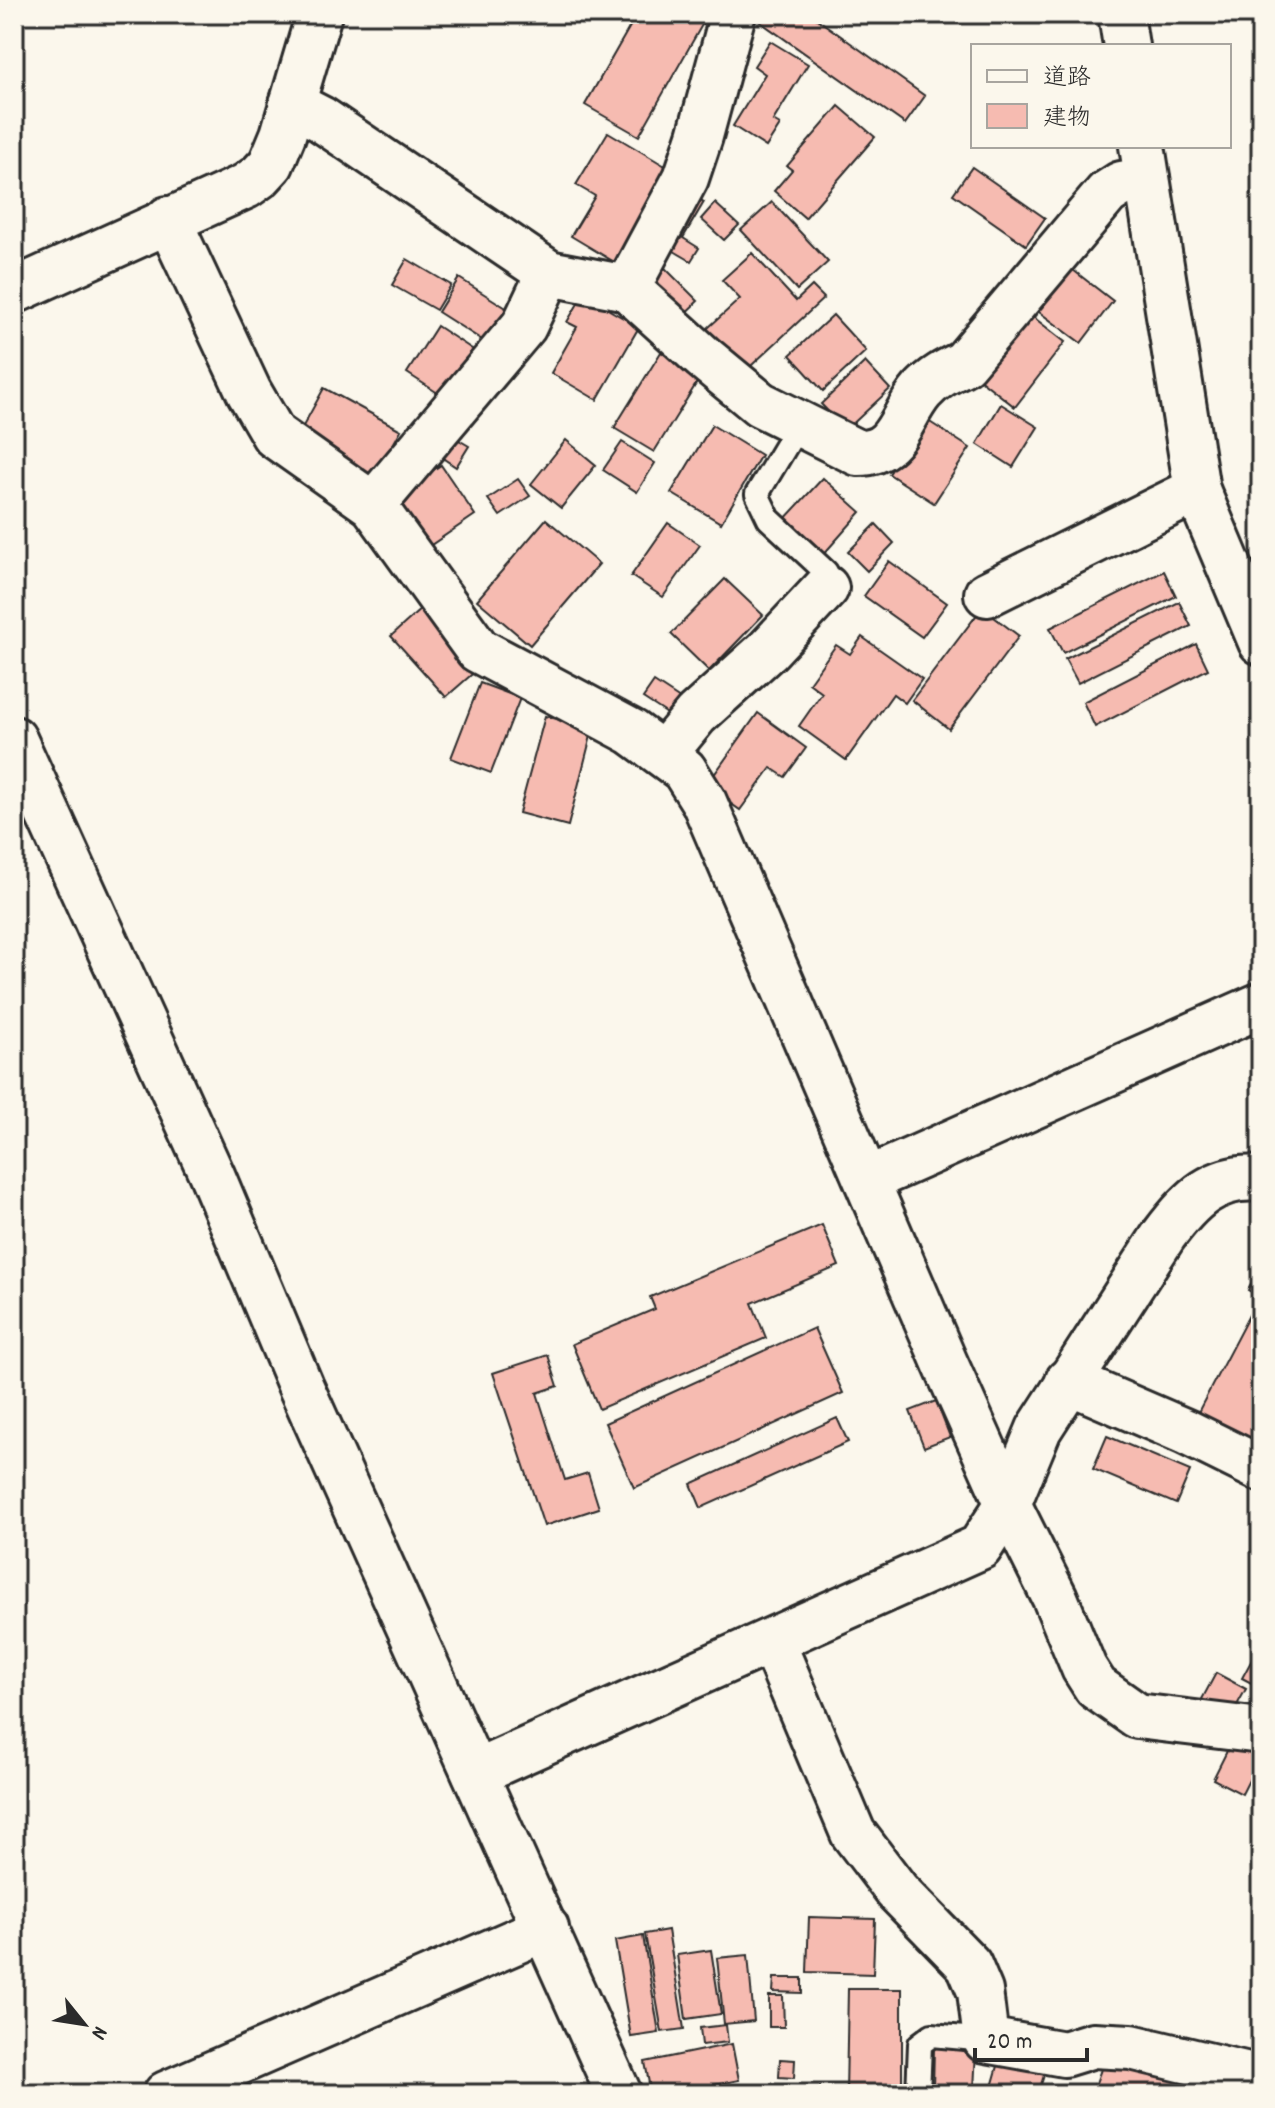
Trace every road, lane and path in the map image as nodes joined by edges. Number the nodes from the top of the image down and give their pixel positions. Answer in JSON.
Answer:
{"nodes":[{"id":1,"x":319,"y":14,"type":"edge"},
{"id":2,"x":733,"y":14,"type":"edge"},
{"id":3,"x":1121,"y":14,"type":"edge"},
{"id":4,"x":1126,"y":44,"type":"edge"},
{"id":5,"x":292,"y":104,"type":"junction"},
{"id":6,"x":1144,"y":162,"type":"edge"},
{"id":7,"x":168,"y":219,"type":"junction"},
{"id":8,"x":549,"y":273,"type":"junction"},
{"id":9,"x":627,"y":288,"type":"junction"},
{"id":10,"x":14,"y":291,"type":"edge"},
{"id":11,"x":799,"y":424,"type":"junction"},
{"id":12,"x":1197,"y":490,"type":"junction"},
{"id":13,"x":373,"y":505,"type":"junction"},
{"id":14,"x":826,"y":588,"type":"joint"},
{"id":15,"x":987,"y":594,"type":"dead end"},
{"id":16,"x":1261,"y":642,"type":"edge"},
{"id":17,"x":14,"y":739,"type":"edge"},
{"id":18,"x":664,"y":754,"type":"junction"},
{"id":19,"x":1261,"y":1005,"type":"edge"},
{"id":20,"x":1261,"y":1179,"type":"edge"},
{"id":21,"x":867,"y":1180,"type":"junction"},
{"id":22,"x":1068,"y":1381,"type":"junction"},
{"id":23,"x":1261,"y":1469,"type":"edge"},
{"id":24,"x":1008,"y":1504,"type":"junction"},
{"id":25,"x":772,"y":1641,"type":"junction"},
{"id":26,"x":1261,"y":1731,"type":"edge"},
{"id":27,"x":475,"y":1773,"type":"junction"},
{"id":28,"x":546,"y":1928,"type":"junction"},
{"id":29,"x":986,"y":2040,"type":"junction"},
{"id":30,"x":1261,"y":2078,"type":"edge"},
{"id":31,"x":166,"y":2094,"type":"edge"},
{"id":32,"x":619,"y":2094,"type":"edge"},
{"id":33,"x":918,"y":2094,"type":"edge"}],
"edges":[{"from":1,"to":5,"type":"street"},
{"from":2,"to":9,"type":"street"},
{"from":3,"to":4,"type":"street"},
{"from":5,"to":7,"type":"street"},
{"from":5,"to":8,"type":"street"},
{"from":6,"to":11,"type":"street"},
{"from":6,"to":12,"type":"street"},
{"from":7,"to":10,"type":"street"},
{"from":7,"to":13,"type":"street"},
{"from":8,"to":9,"type":"street"},
{"from":8,"to":13,"type":"street"},
{"from":9,"to":11,"type":"street"},
{"from":11,"to":14,"type":"lane"},
{"from":12,"to":15,"type":"street"},
{"from":12,"to":16,"type":"street"},
{"from":13,"to":18,"type":"street"},
{"from":14,"to":18,"type":"street"},
{"from":17,"to":27,"type":"street"},
{"from":18,"to":21,"type":"street"},
{"from":19,"to":21,"type":"street"},
{"from":20,"to":22,"type":"street"},
{"from":21,"to":24,"type":"street"},
{"from":22,"to":23,"type":"street"},
{"from":22,"to":24,"type":"street"},
{"from":24,"to":25,"type":"street"},
{"from":24,"to":26,"type":"street"},
{"from":25,"to":27,"type":"street"},
{"from":25,"to":29,"type":"street"},
{"from":27,"to":28,"type":"street"},
{"from":28,"to":31,"type":"street"},
{"from":28,"to":32,"type":"street"},
{"from":29,"to":30,"type":"street"},
{"from":29,"to":33,"type":"lane"}]}
